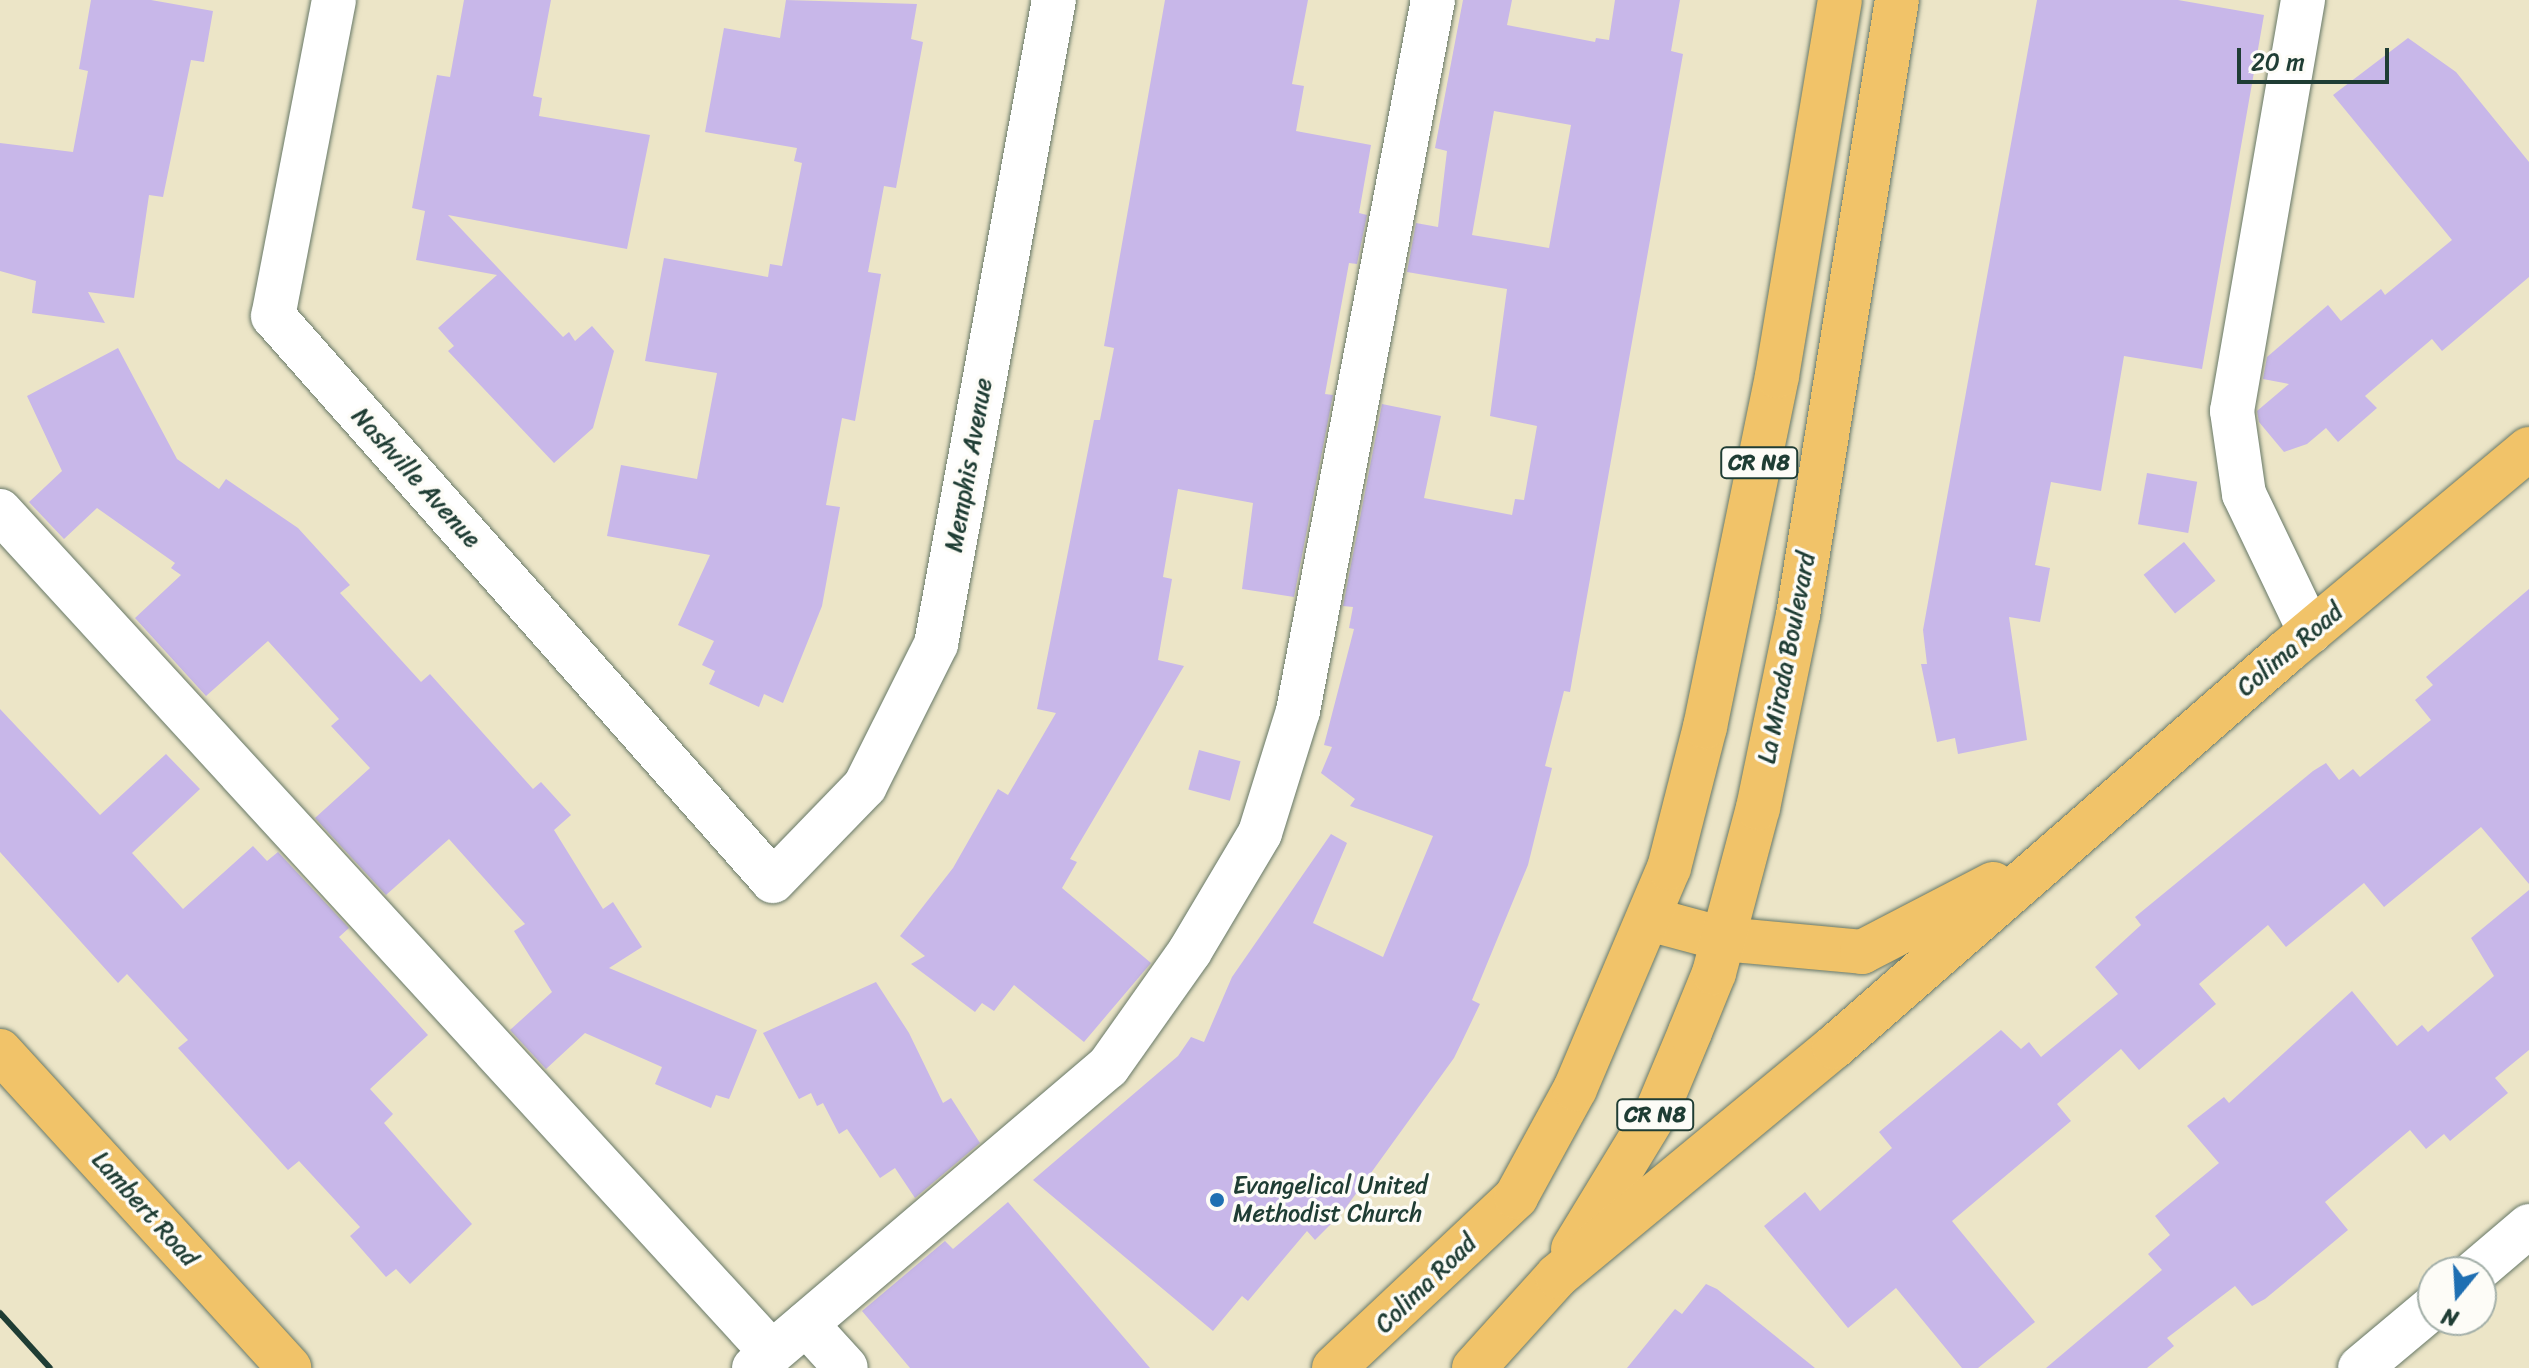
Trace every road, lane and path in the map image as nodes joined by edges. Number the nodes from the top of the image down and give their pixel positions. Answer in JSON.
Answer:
{"nodes":[{"id":1,"x":334,"y":0,"type":"edge"},
{"id":2,"x":1054,"y":0,"type":"edge"},
{"id":3,"x":1433,"y":0,"type":"edge"},
{"id":4,"x":1840,"y":0,"type":"edge"},
{"id":5,"x":1897,"y":0,"type":"edge"},
{"id":6,"x":2303,"y":0,"type":"edge"},
{"id":7,"x":2529,"y":449,"type":"edge"},
{"id":8,"x":0,"y":511,"type":"edge"},
{"id":9,"x":2310,"y":632,"type":"junction"},
{"id":10,"x":2052,"y":853,"type":"junction"},
{"id":11,"x":773,"y":881,"type":"joint"},
{"id":12,"x":1649,"y":919,"type":"junction"},
{"id":13,"x":1723,"y":939,"type":"junction"},
{"id":14,"x":0,"y":1051,"type":"edge"},
{"id":15,"x":2529,"y":1226,"type":"edge"},
{"id":16,"x":2494,"y":1256,"type":"edge"},
{"id":17,"x":1557,"y":1276,"type":"junction"},
{"id":18,"x":2417,"y":1320,"type":"edge"},
{"id":19,"x":806,"y":1324,"type":"junction"},
{"id":20,"x":763,"y":1360,"type":"edge"},
{"id":21,"x":289,"y":1368,"type":"edge"},
{"id":22,"x":846,"y":1368,"type":"edge"},
{"id":23,"x":1334,"y":1368,"type":"edge"},
{"id":24,"x":1474,"y":1368,"type":"edge"},
{"id":25,"x":2360,"y":1368,"type":"edge"}],
"edges":[{"from":1,"to":11,"type":"street","name":"Nashville Avenue"},
{"from":2,"to":11,"type":"street","name":"Memphis Avenue"},
{"from":3,"to":19,"type":"street"},
{"from":4,"to":12,"type":"main road","number":"CR N8"},
{"from":5,"to":13,"type":"main road","name":"La Mirada Boulevard","number":"CR N8"},
{"from":6,"to":9,"type":"street"},
{"from":7,"to":9,"type":"main road","name":"Colima Road"},
{"from":8,"to":20,"type":"street"},
{"from":9,"to":10,"type":"main road","name":"Colima Road"},
{"from":10,"to":13,"type":"main road"},
{"from":10,"to":17,"type":"main road"},
{"from":12,"to":13,"type":"main road"},
{"from":12,"to":23,"type":"main road","name":"Colima Road","number":"CR N8"},
{"from":13,"to":17,"type":"main road","name":"La Mirada Boulevard","number":"CR N8"},
{"from":14,"to":21,"type":"main road","name":"Lambert Road"},
{"from":15,"to":16,"type":"street"},
{"from":17,"to":24,"type":"main road","number":"CR N8"},
{"from":18,"to":25,"type":"street"},
{"from":19,"to":20,"type":"street"},
{"from":19,"to":22,"type":"street"}]}
